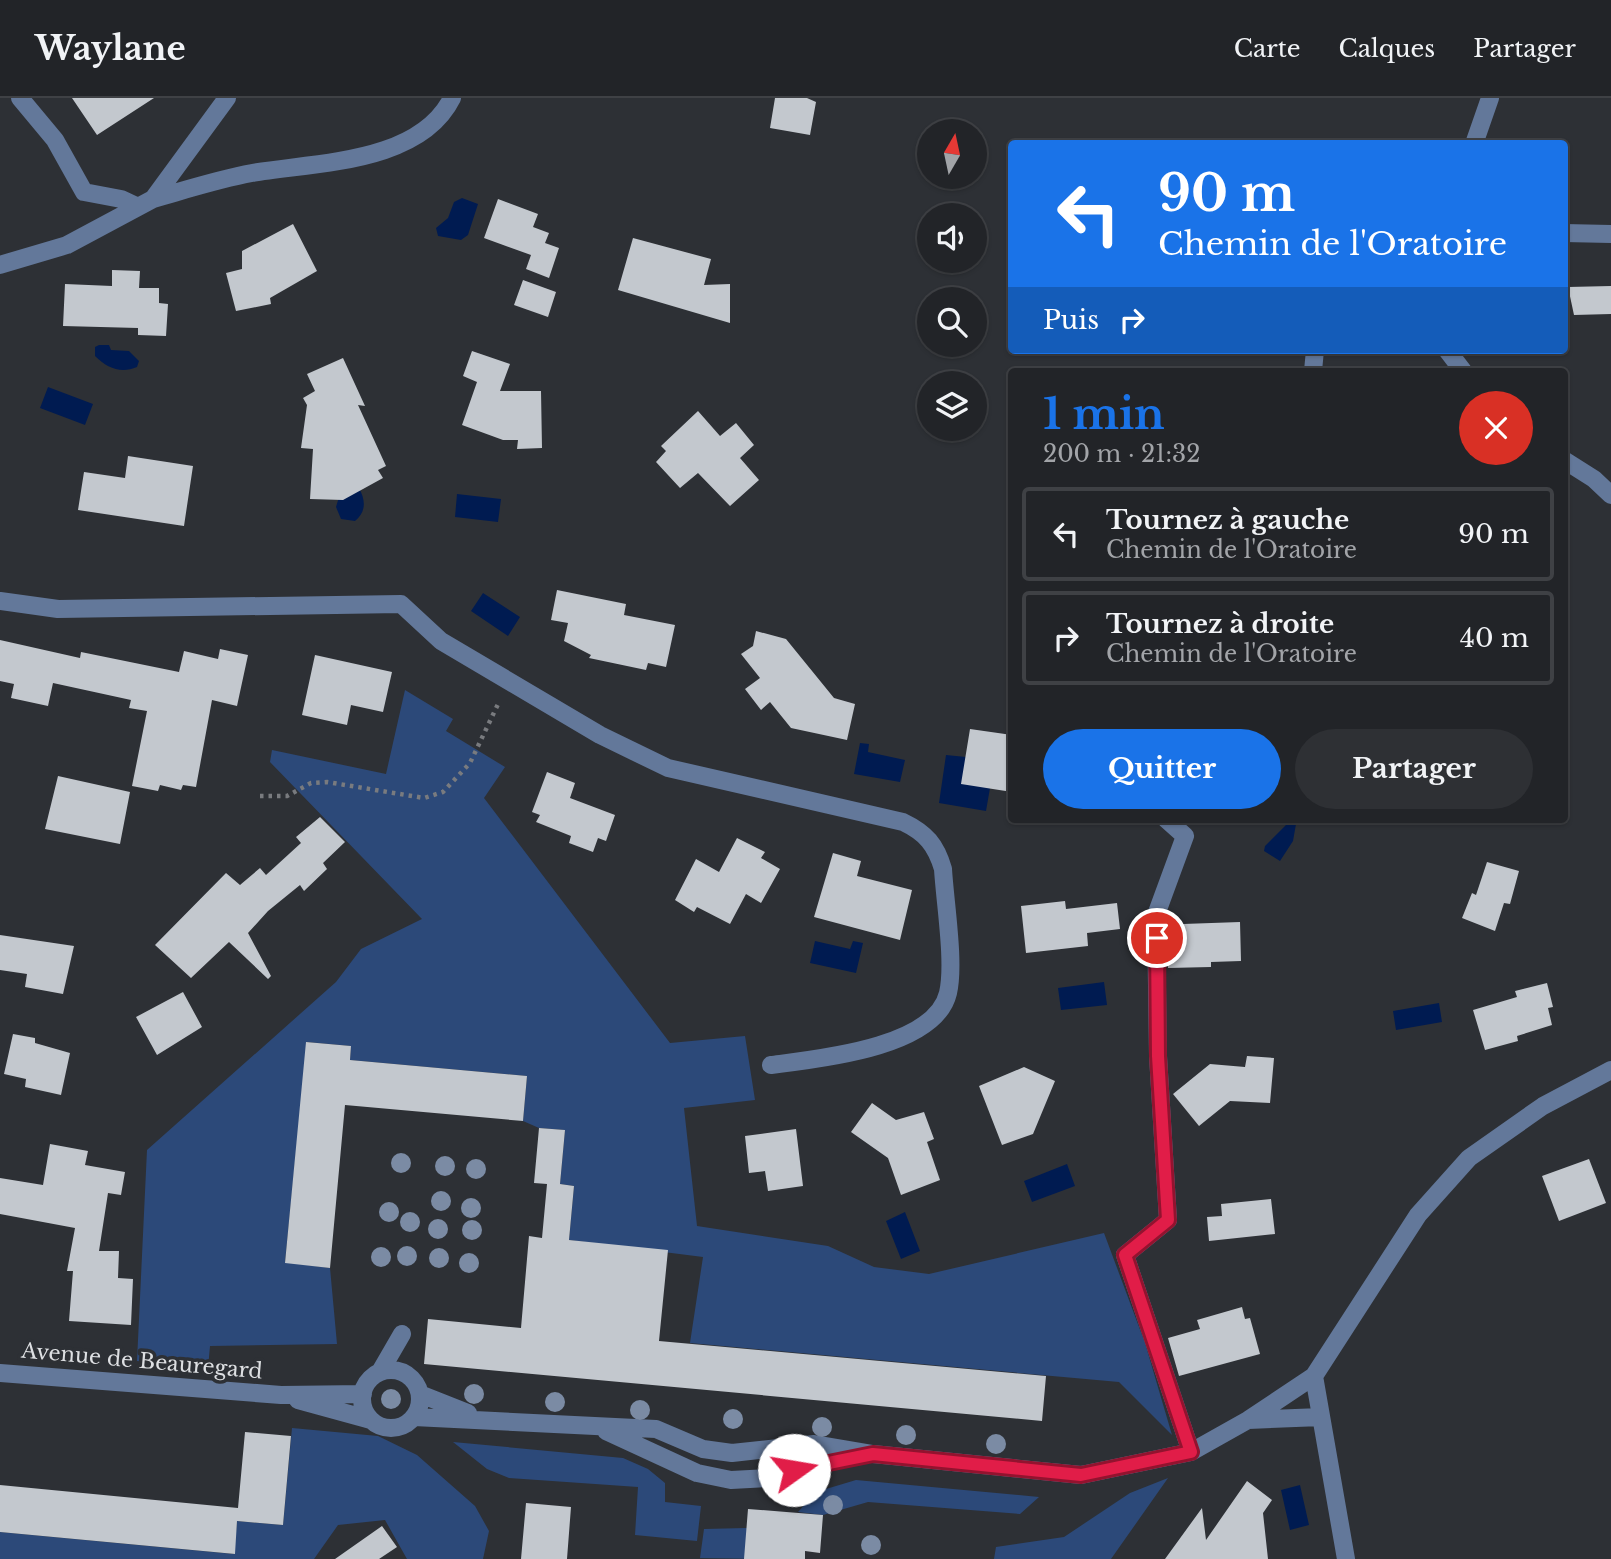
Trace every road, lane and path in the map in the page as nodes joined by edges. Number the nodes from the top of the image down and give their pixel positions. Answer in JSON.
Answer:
{"nodes":[{"id":1,"x":20,"y":98,"type":"edge"},
{"id":2,"x":227,"y":98,"type":"edge"},
{"id":3,"x":452,"y":98,"type":"edge"},
{"id":4,"x":1490,"y":98,"type":"edge"},
{"id":5,"x":1475,"y":140,"type":"edge"},
{"id":6,"x":145,"y":203,"type":"junction"},
{"id":7,"x":1568,"y":233,"type":"edge"},
{"id":8,"x":1611,"y":234,"type":"edge"},
{"id":9,"x":0,"y":265,"type":"edge"},
{"id":10,"x":1450,"y":354,"type":"edge"},
{"id":11,"x":1461,"y":368,"type":"edge"},
{"id":12,"x":1568,"y":462,"type":"edge"},
{"id":13,"x":1611,"y":495,"type":"edge"},
{"id":14,"x":0,"y":601,"type":"edge"},
{"id":15,"x":510,"y":681,"type":"junction"},
{"id":16,"x":260,"y":796,"type":"dead end"},
{"id":17,"x":1170,"y":823,"type":"edge"},
{"id":18,"x":771,"y":1065,"type":"dead end"},
{"id":19,"x":1611,"y":1070,"type":"edge"},
{"id":20,"x":380,"y":1372,"type":"junction"},
{"id":21,"x":0,"y":1373,"type":"edge"},
{"id":22,"x":407,"y":1375,"type":"junction"},
{"id":23,"x":1314,"y":1376,"type":"junction"},
{"id":24,"x":363,"y":1394,"type":"junction"},
{"id":25,"x":420,"y":1394,"type":"junction"},
{"id":26,"x":281,"y":1395,"type":"junction"},
{"id":27,"x":1321,"y":1417,"type":"junction"},
{"id":28,"x":414,"y":1418,"type":"junction"},
{"id":29,"x":487,"y":1419,"type":"junction"},
{"id":30,"x":371,"y":1420,"type":"junction"},
{"id":31,"x":1248,"y":1420,"type":"junction"},
{"id":32,"x":598,"y":1427,"type":"junction"},
{"id":33,"x":1191,"y":1452,"type":"junction"},
{"id":34,"x":873,"y":1454,"type":"junction"},
{"id":35,"x":1346,"y":1559,"type":"edge"}],
"edges":[{"from":1,"to":6,"type":"street"},
{"from":2,"to":6,"type":"street"},
{"from":3,"to":6,"type":"street"},
{"from":4,"to":5,"type":"street"},
{"from":6,"to":9,"type":"street"},
{"from":7,"to":8,"type":"street"},
{"from":10,"to":11,"type":"street"},
{"from":12,"to":13,"type":"street"},
{"from":14,"to":15,"type":"street"},
{"from":15,"to":16,"type":"path"},
{"from":15,"to":18,"type":"street"},
{"from":17,"to":33,"type":"street"},
{"from":19,"to":23,"type":"street"},
{"from":20,"to":22,"type":"street"},
{"from":20,"to":22,"type":"street"},
{"from":20,"to":24,"type":"street"},
{"from":21,"to":26,"type":"street","name":"Avenue de Beauregard"},
{"from":22,"to":25,"type":"street"},
{"from":23,"to":27,"type":"street"},
{"from":23,"to":31,"type":"street"},
{"from":24,"to":26,"type":"street","name":"Avenue de Beauregard"},
{"from":24,"to":30,"type":"street"},
{"from":25,"to":28,"type":"street"},
{"from":25,"to":29,"type":"street"},
{"from":26,"to":30,"type":"street","name":"Avenue de Beauregard"},
{"from":27,"to":31,"type":"street"},
{"from":27,"to":35,"type":"street"},
{"from":28,"to":29,"type":"street"},
{"from":28,"to":30,"type":"street"},
{"from":29,"to":32,"type":"street"},
{"from":31,"to":33,"type":"street"},
{"from":32,"to":34,"type":"street"},
{"from":32,"to":34,"type":"street"},
{"from":33,"to":34,"type":"street"}]}
